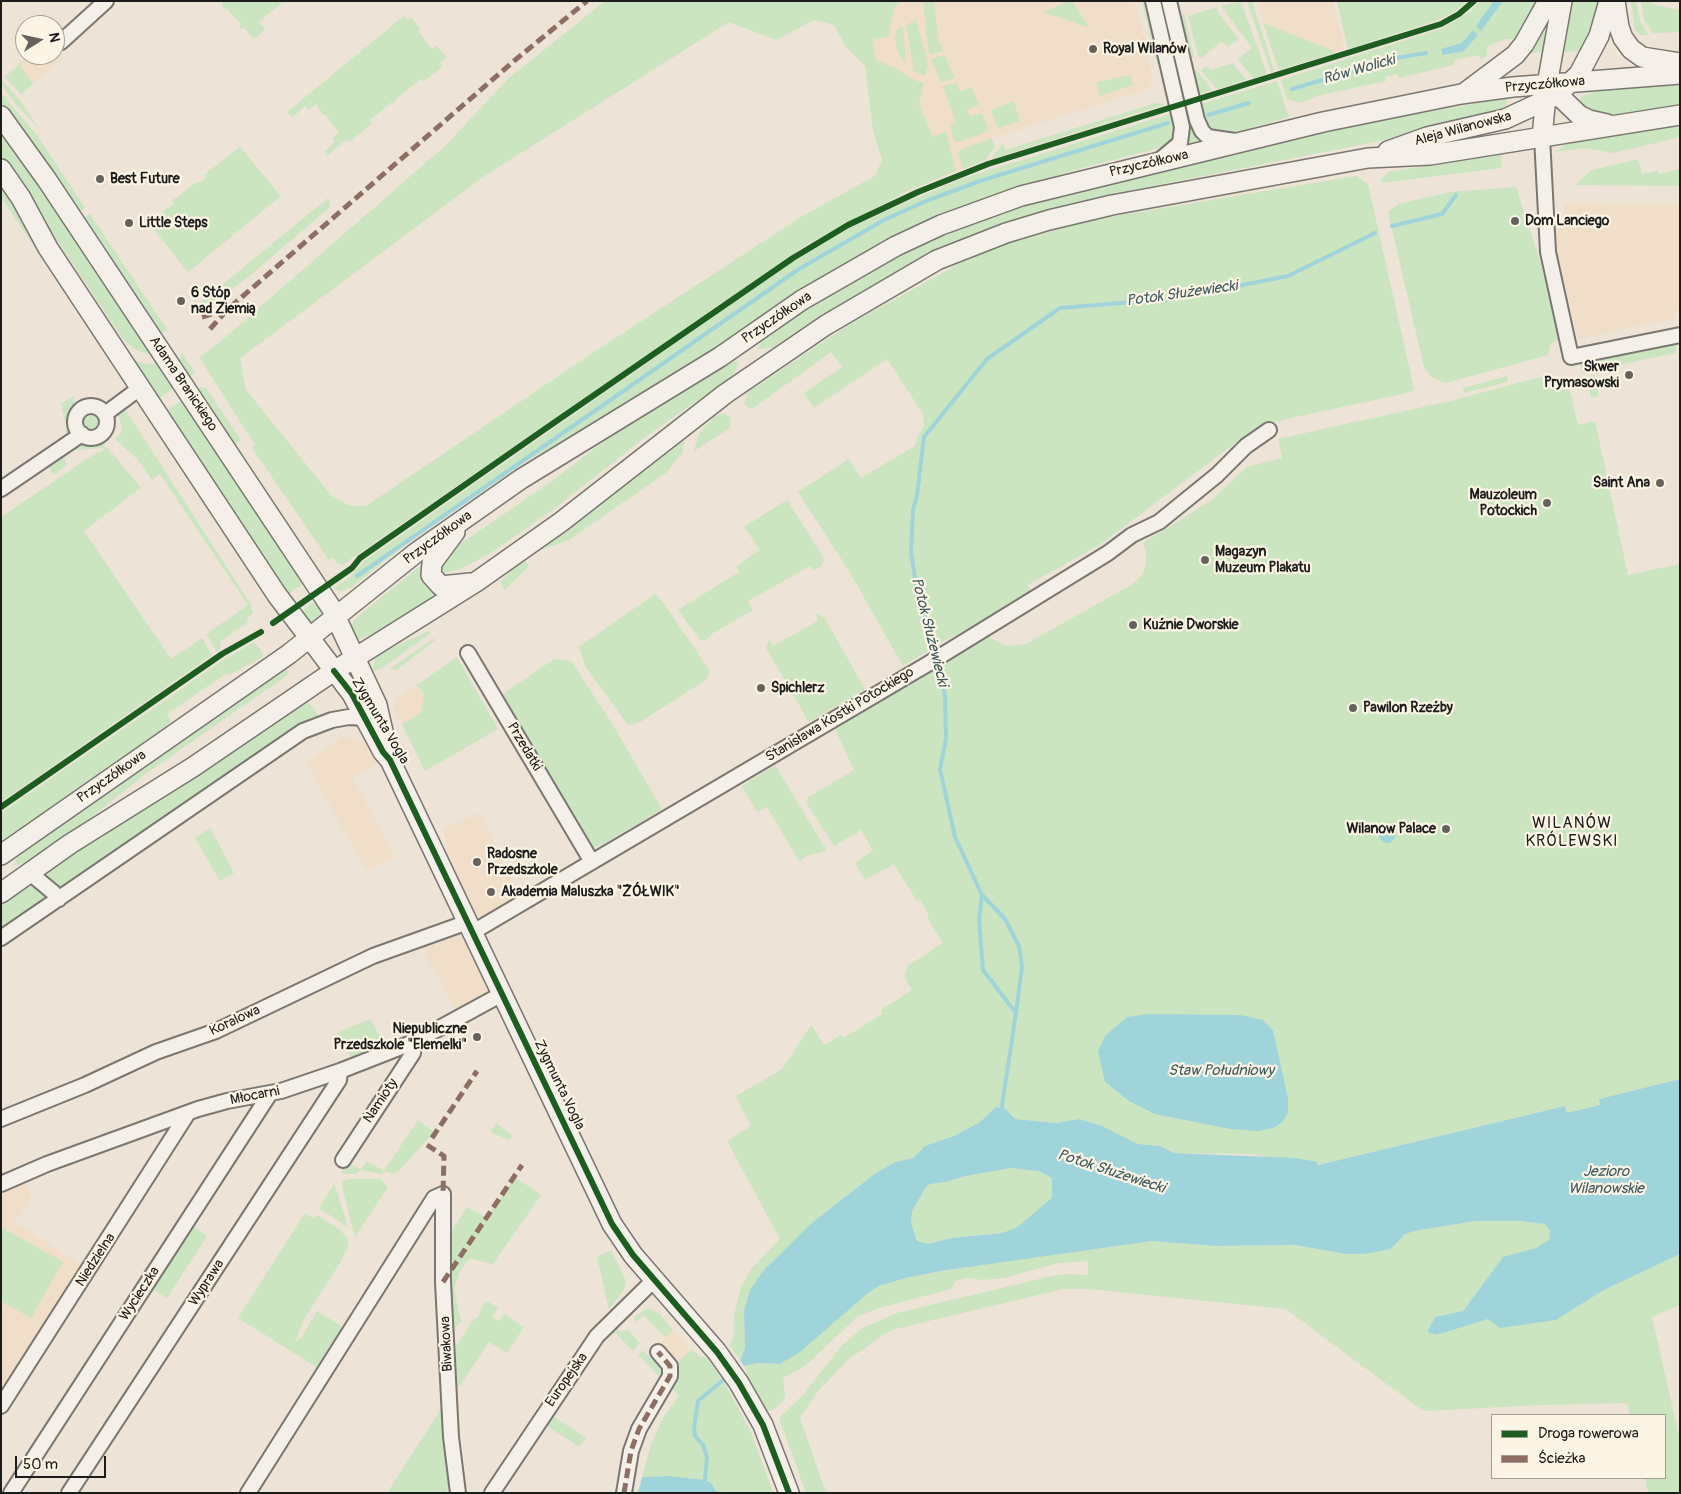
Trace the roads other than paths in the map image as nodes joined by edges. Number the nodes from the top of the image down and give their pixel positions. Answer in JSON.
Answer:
{"nodes":[{"id":1,"x":106,"y":1,"type":"edge"},
{"id":2,"x":1153,"y":1,"type":"edge"},
{"id":3,"x":1169,"y":1,"type":"edge"},
{"id":4,"x":1548,"y":1,"type":"edge"},
{"id":5,"x":1562,"y":1,"type":"edge"},
{"id":6,"x":1609,"y":1,"type":"edge"},
{"id":7,"x":1615,"y":1,"type":"edge"},
{"id":8,"x":65,"y":38,"type":"edge"},
{"id":9,"x":1680,"y":63,"type":"edge"},
{"id":10,"x":1680,"y":74,"type":"edge"},
{"id":11,"x":1572,"y":83,"type":"junction"},
{"id":12,"x":1461,"y":94,"type":"junction"},
{"id":13,"x":1549,"y":94,"type":"junction"},
{"id":14,"x":1680,"y":115,"type":"edge"},
{"id":15,"x":1,"y":116,"type":"edge"},
{"id":16,"x":1616,"y":126,"type":"junction"},
{"id":17,"x":1542,"y":137,"type":"junction"},
{"id":18,"x":1250,"y":140,"type":"junction"},
{"id":19,"x":1368,"y":158,"type":"junction"},
{"id":20,"x":1156,"y":162,"type":"junction"},
{"id":21,"x":1,"y":168,"type":"edge"},
{"id":22,"x":1680,"y":335,"type":"edge"},
{"id":23,"x":140,"y":388,"type":"junction"},
{"id":24,"x":105,"y":414,"type":"junction"},
{"id":25,"x":1269,"y":430,"type":"dead end"},
{"id":26,"x":82,"y":434,"type":"junction"},
{"id":27,"x":1,"y":489,"type":"edge"},
{"id":28,"x":465,"y":518,"type":"junction"},
{"id":29,"x":476,"y":582,"type":"junction"},
{"id":30,"x":336,"y":617,"type":"junction"},
{"id":31,"x":308,"y":639,"type":"junction"},
{"id":32,"x":468,"y":653,"type":"dead end"},
{"id":33,"x":355,"y":658,"type":"junction"},
{"id":34,"x":334,"y":671,"type":"junction"},
{"id":35,"x":366,"y":718,"type":"junction"},
{"id":36,"x":390,"y":760,"type":"junction"},
{"id":37,"x":1,"y":855,"type":"edge"},
{"id":38,"x":592,"y":862,"type":"junction"},
{"id":39,"x":30,"y":873,"type":"junction"},
{"id":40,"x":1,"y":893,"type":"edge"},
{"id":41,"x":59,"y":899,"type":"junction"},
{"id":42,"x":470,"y":927,"type":"junction"},
{"id":43,"x":1,"y":938,"type":"edge"},
{"id":44,"x":502,"y":994,"type":"junction"},
{"id":45,"x":414,"y":1042,"type":"junction"},
{"id":46,"x":340,"y":1071,"type":"junction"},
{"id":47,"x":269,"y":1095,"type":"junction"},
{"id":48,"x":188,"y":1113,"type":"junction"},
{"id":49,"x":1,"y":1118,"type":"edge"},
{"id":50,"x":343,"y":1160,"type":"dead end"},
{"id":51,"x":1,"y":1184,"type":"edge"},
{"id":52,"x":655,"y":1279,"type":"junction"},
{"id":53,"x":658,"y":1352,"type":"dead end"},
{"id":54,"x":1,"y":1406,"type":"edge"},
{"id":55,"x":11,"y":1493,"type":"edge"},
{"id":56,"x":69,"y":1493,"type":"edge"},
{"id":57,"x":248,"y":1493,"type":"edge"},
{"id":58,"x":458,"y":1493,"type":"edge"},
{"id":59,"x":492,"y":1493,"type":"edge"},
{"id":60,"x":624,"y":1493,"type":"edge"},
{"id":61,"x":789,"y":1493,"type":"edge"}],
"edges":[{"from":1,"to":8,"type":"street"},
{"from":2,"to":20,"type":"street"},
{"from":3,"to":18,"type":"street"},
{"from":4,"to":12,"type":"main road"},
{"from":5,"to":13,"type":"main road"},
{"from":6,"to":11,"type":"main road"},
{"from":7,"to":9,"type":"main road"},
{"from":10,"to":11,"type":"main road","name":"Przyczółkowa"},
{"from":11,"to":13,"type":"main road","name":"Przyczółkowa"},
{"from":12,"to":13,"type":"main road","name":"Przyczółkowa"},
{"from":12,"to":18,"type":"main road","name":"Przyczółkowa"},
{"from":13,"to":16,"type":"main road"},
{"from":13,"to":17,"type":"main road"},
{"from":13,"to":19,"type":"main road","name":"Aleja Wilanowska"},
{"from":14,"to":16,"type":"main road"},
{"from":15,"to":30,"type":"main road","name":"Adama Branickiego"},
{"from":16,"to":17,"type":"main road"},
{"from":17,"to":19,"type":"main road"},
{"from":17,"to":22,"type":"street"},
{"from":18,"to":20,"type":"main road","name":"Przyczółkowa"},
{"from":19,"to":29,"type":"main road"},
{"from":20,"to":28,"type":"main road","name":"Przyczółkowa"},
{"from":21,"to":23,"type":"main road"},
{"from":23,"to":24,"type":"street"},
{"from":23,"to":31,"type":"main road"},
{"from":24,"to":26,"type":"street"},
{"from":24,"to":26,"type":"street"},
{"from":25,"to":38,"type":"street","name":"Stanisława Kostki Potockiego"},
{"from":26,"to":27,"type":"street"},
{"from":28,"to":29,"type":"main road"},
{"from":28,"to":30,"type":"main road","name":"Przyczółkowa"},
{"from":29,"to":33,"type":"main road"},
{"from":30,"to":31,"type":"main road","name":"Przyczółkowa"},
{"from":30,"to":33,"type":"main road","name":"Adama Branickiego"},
{"from":31,"to":34,"type":"main road"},
{"from":31,"to":37,"type":"main road","name":"Przyczółkowa"},
{"from":32,"to":38,"type":"street","name":"Przedatki"},
{"from":33,"to":34,"type":"main road"},
{"from":33,"to":36,"type":"main road","name":"Zygmunta Vogla"},
{"from":34,"to":35,"type":"main road","name":"Zygmunta Vogla"},
{"from":34,"to":39,"type":"main road"},
{"from":35,"to":36,"type":"main road","name":"Zygmunta Vogla"},
{"from":35,"to":41,"type":"street"},
{"from":36,"to":42,"type":"main road","name":"Zygmunta Vogla"},
{"from":38,"to":42,"type":"street","name":"Stanisława Kostki Potockiego"},
{"from":39,"to":40,"type":"main road"},
{"from":39,"to":41,"type":"street"},
{"from":41,"to":43,"type":"street"},
{"from":42,"to":44,"type":"main road","name":"Zygmunta Vogla"},
{"from":42,"to":49,"type":"street","name":"Koralowa"},
{"from":44,"to":45,"type":"street","name":"Młocarni"},
{"from":44,"to":52,"type":"main road","name":"Zygmunta Vogla"},
{"from":45,"to":46,"type":"street","name":"Młocarni"},
{"from":45,"to":50,"type":"street","name":"Namioty"},
{"from":46,"to":47,"type":"street","name":"Młocarni"},
{"from":46,"to":56,"type":"street","name":"Wyprawa"},
{"from":47,"to":48,"type":"street","name":"Młocarni"},
{"from":47,"to":55,"type":"street","name":"Wycieczka"},
{"from":48,"to":51,"type":"street","name":"Młocarni"},
{"from":48,"to":54,"type":"street","name":"Niedzielna"},
{"from":52,"to":59,"type":"street","name":"Europejska"},
{"from":52,"to":61,"type":"main road","name":"Zygmunta Vogla"},
{"from":53,"to":60,"type":"street"},
{"from":57,"to":58,"type":"street","name":"Biwakowa"}]}
